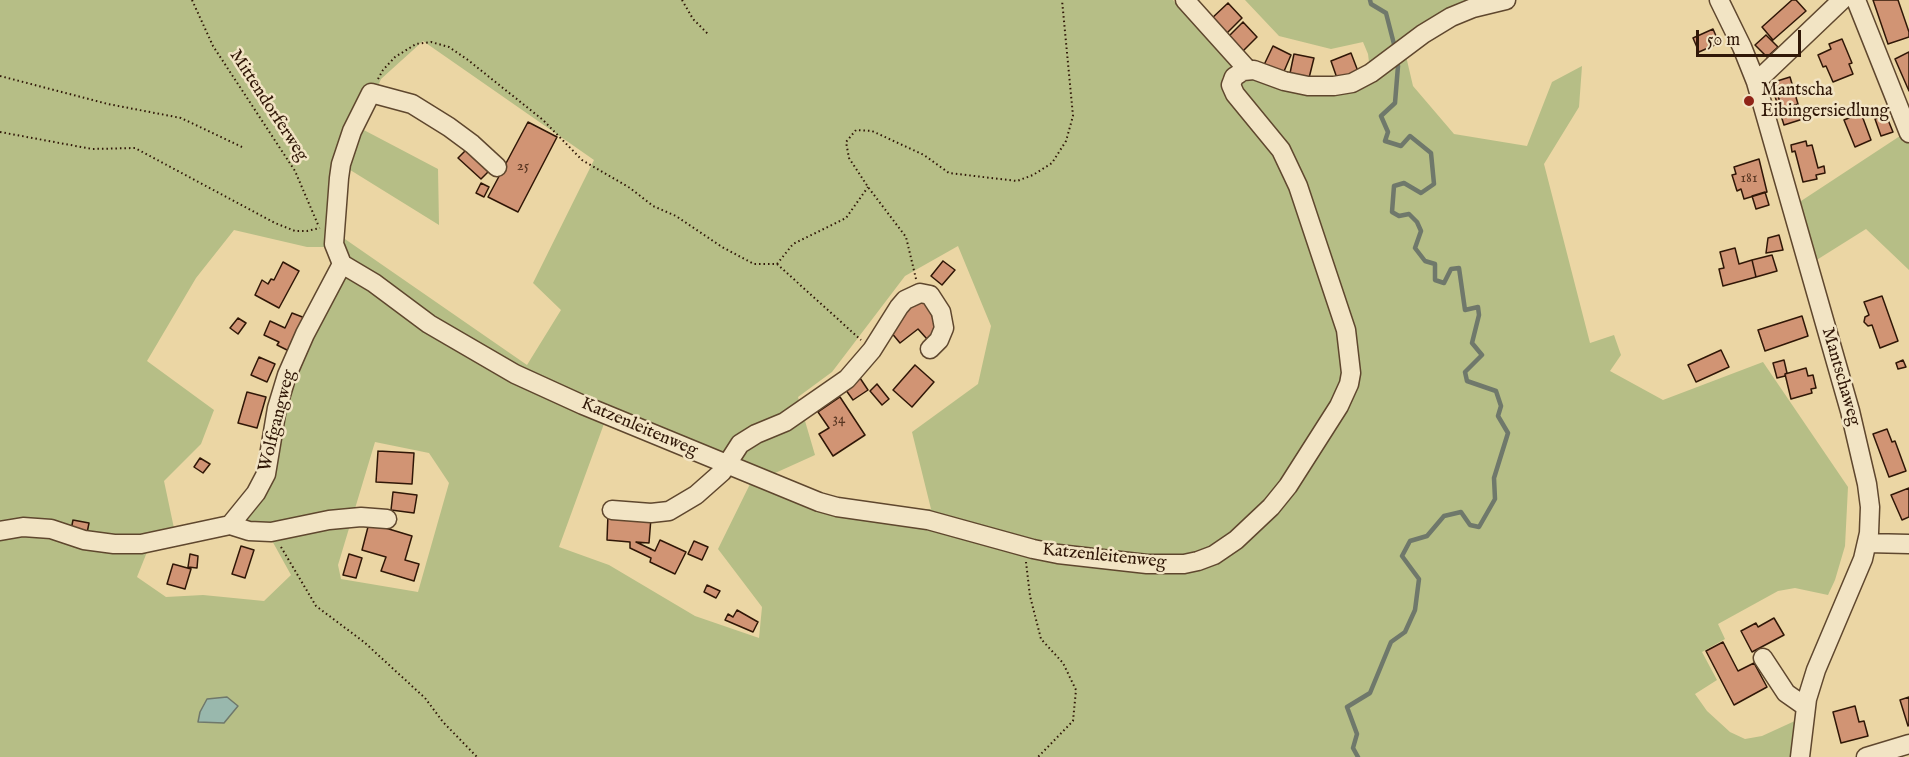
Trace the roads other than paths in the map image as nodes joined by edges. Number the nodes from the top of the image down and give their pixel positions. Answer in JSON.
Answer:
{"nodes":[{"id":1,"x":1185,"y":0,"type":"edge"},
{"id":2,"x":1506,"y":0,"type":"edge"},
{"id":3,"x":1719,"y":0,"type":"edge"},
{"id":4,"x":1842,"y":0,"type":"edge"},
{"id":5,"x":1856,"y":0,"type":"edge"},
{"id":6,"x":1248,"y":70,"type":"junction"},
{"id":7,"x":1756,"y":82,"type":"junction"},
{"id":8,"x":1909,"y":133,"type":"edge"},
{"id":9,"x":497,"y":167,"type":"dead end"},
{"id":10,"x":342,"y":264,"type":"junction"},
{"id":11,"x":930,"y":349,"type":"dead end"},
{"id":12,"x":728,"y":465,"type":"junction"},
{"id":13,"x":612,"y":510,"type":"dead end"},
{"id":14,"x":387,"y":519,"type":"dead end"},
{"id":15,"x":230,"y":525,"type":"junction"},
{"id":16,"x":0,"y":531,"type":"edge"},
{"id":17,"x":1867,"y":543,"type":"junction"},
{"id":18,"x":1909,"y":544,"type":"edge"},
{"id":19,"x":1763,"y":658,"type":"dead end"},
{"id":20,"x":1806,"y":707,"type":"junction"},
{"id":21,"x":1909,"y":744,"type":"edge"},
{"id":22,"x":1800,"y":757,"type":"edge"},
{"id":23,"x":1866,"y":757,"type":"edge"}],
"edges":[{"from":1,"to":6,"type":"street"},
{"from":2,"to":6,"type":"street"},
{"from":3,"to":7,"type":"street","name":"Mantschaweg"},
{"from":4,"to":7,"type":"street"},
{"from":5,"to":8,"type":"street"},
{"from":6,"to":12,"type":"street","name":"Katzenleitenweg"},
{"from":7,"to":17,"type":"street","name":"Mantschaweg"},
{"from":9,"to":10,"type":"street"},
{"from":10,"to":12,"type":"street","name":"Katzenleitenweg"},
{"from":10,"to":15,"type":"street","name":"Wolfgangweg"},
{"from":11,"to":12,"type":"street"},
{"from":12,"to":13,"type":"street"},
{"from":14,"to":15,"type":"street"},
{"from":15,"to":16,"type":"street"},
{"from":17,"to":18,"type":"street"},
{"from":17,"to":20,"type":"street","name":"Mantschaweg"},
{"from":19,"to":20,"type":"street"},
{"from":20,"to":22,"type":"street","name":"Mantschaweg"},
{"from":21,"to":23,"type":"street"}]}
